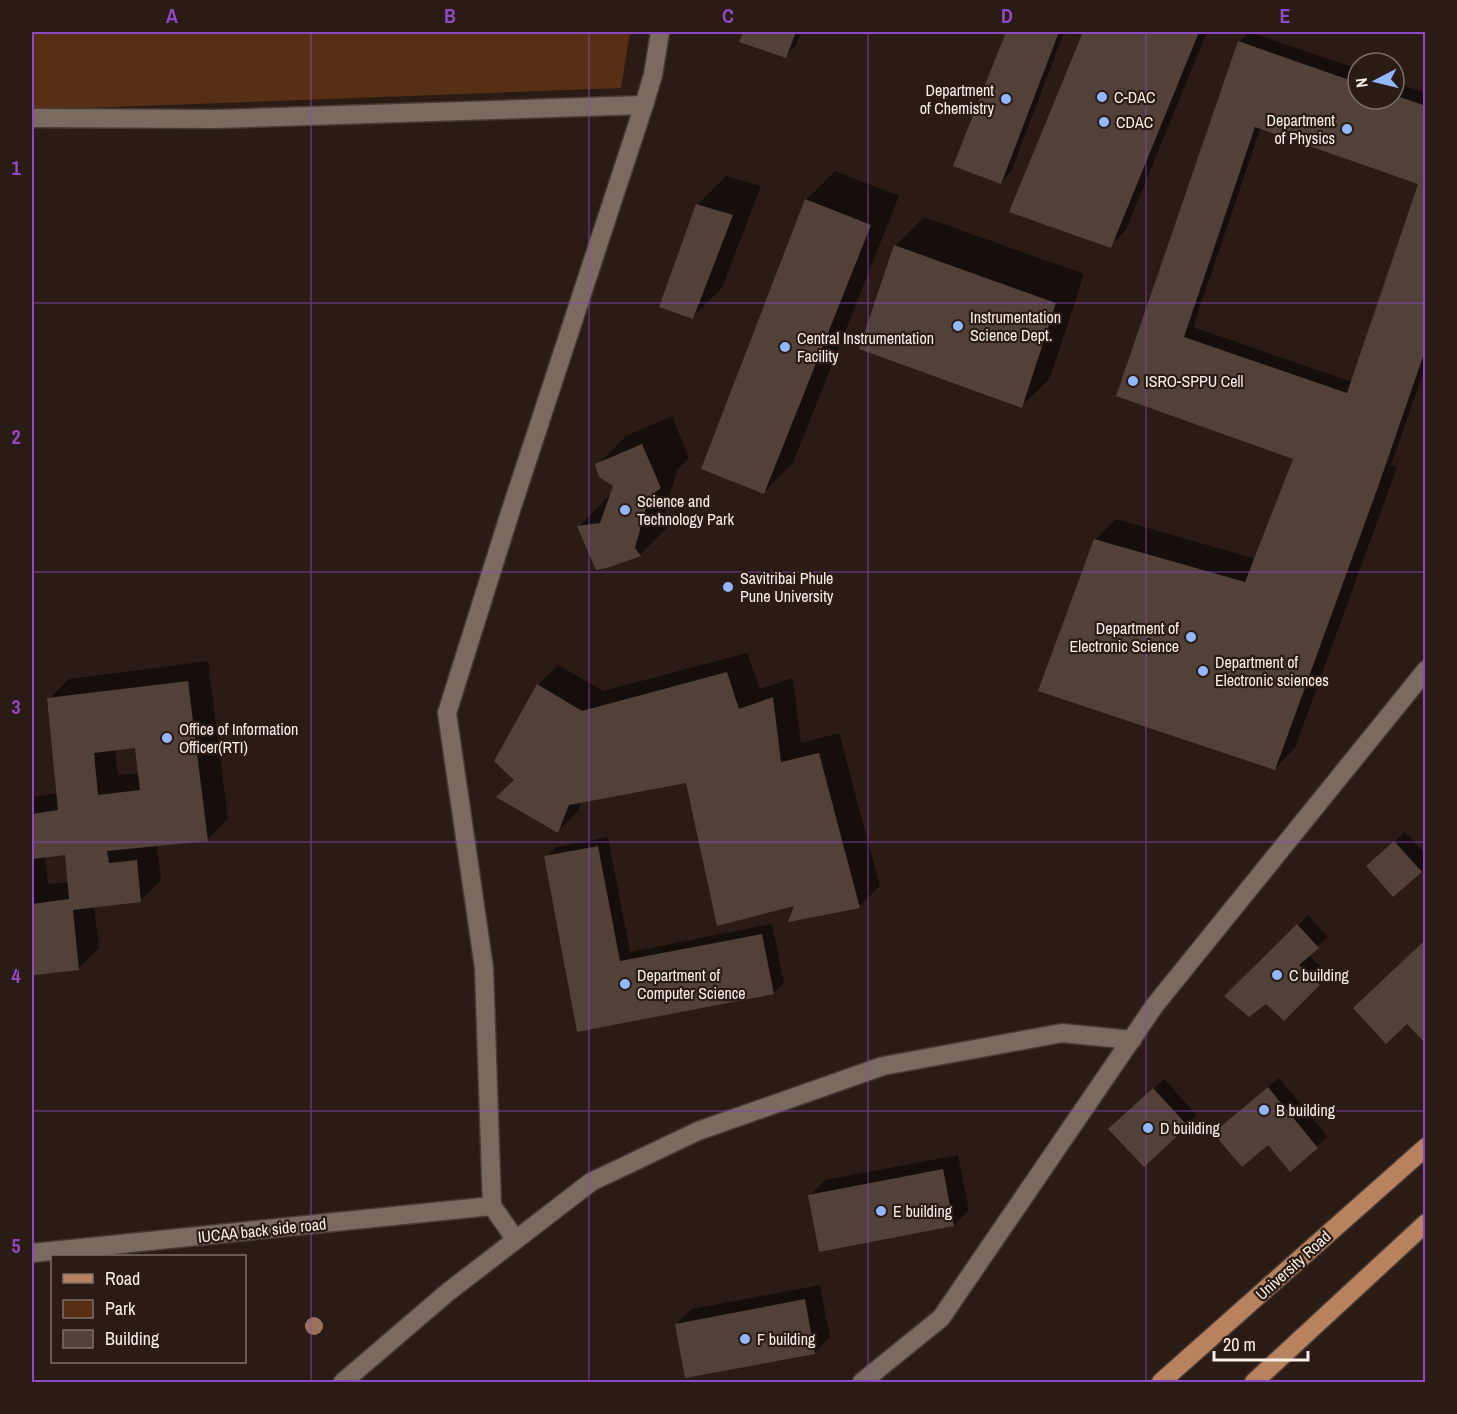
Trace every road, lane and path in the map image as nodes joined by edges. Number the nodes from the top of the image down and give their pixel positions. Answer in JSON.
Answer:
{"nodes":[{"id":1,"x":660,"y":32,"type":"edge"},
{"id":2,"x":644,"y":105,"type":"junction"},
{"id":3,"x":32,"y":118,"type":"edge"},
{"id":4,"x":1425,"y":670,"type":"edge"},
{"id":5,"x":1132,"y":1040,"type":"junction"},
{"id":6,"x":1425,"y":1147,"type":"edge"},
{"id":7,"x":492,"y":1206,"type":"junction"},
{"id":8,"x":1425,"y":1223,"type":"edge"},
{"id":9,"x":516,"y":1240,"type":"junction"},
{"id":10,"x":32,"y":1252,"type":"edge"},
{"id":11,"x":343,"y":1383,"type":"edge"},
{"id":12,"x":862,"y":1383,"type":"edge"},
{"id":13,"x":1161,"y":1383,"type":"edge"},
{"id":14,"x":1254,"y":1383,"type":"edge"}],
"edges":[{"from":1,"to":2,"type":"lane"},
{"from":2,"to":3,"type":"lane"},
{"from":2,"to":7,"type":"lane"},
{"from":4,"to":5,"type":"lane"},
{"from":5,"to":9,"type":"lane"},
{"from":5,"to":12,"type":"lane"},
{"from":6,"to":13,"type":"main road","name":"University Road"},
{"from":7,"to":9,"type":"lane"},
{"from":7,"to":10,"type":"lane","name":"IUCAA back side road"},
{"from":8,"to":14,"type":"main road"},
{"from":9,"to":11,"type":"lane"}]}
